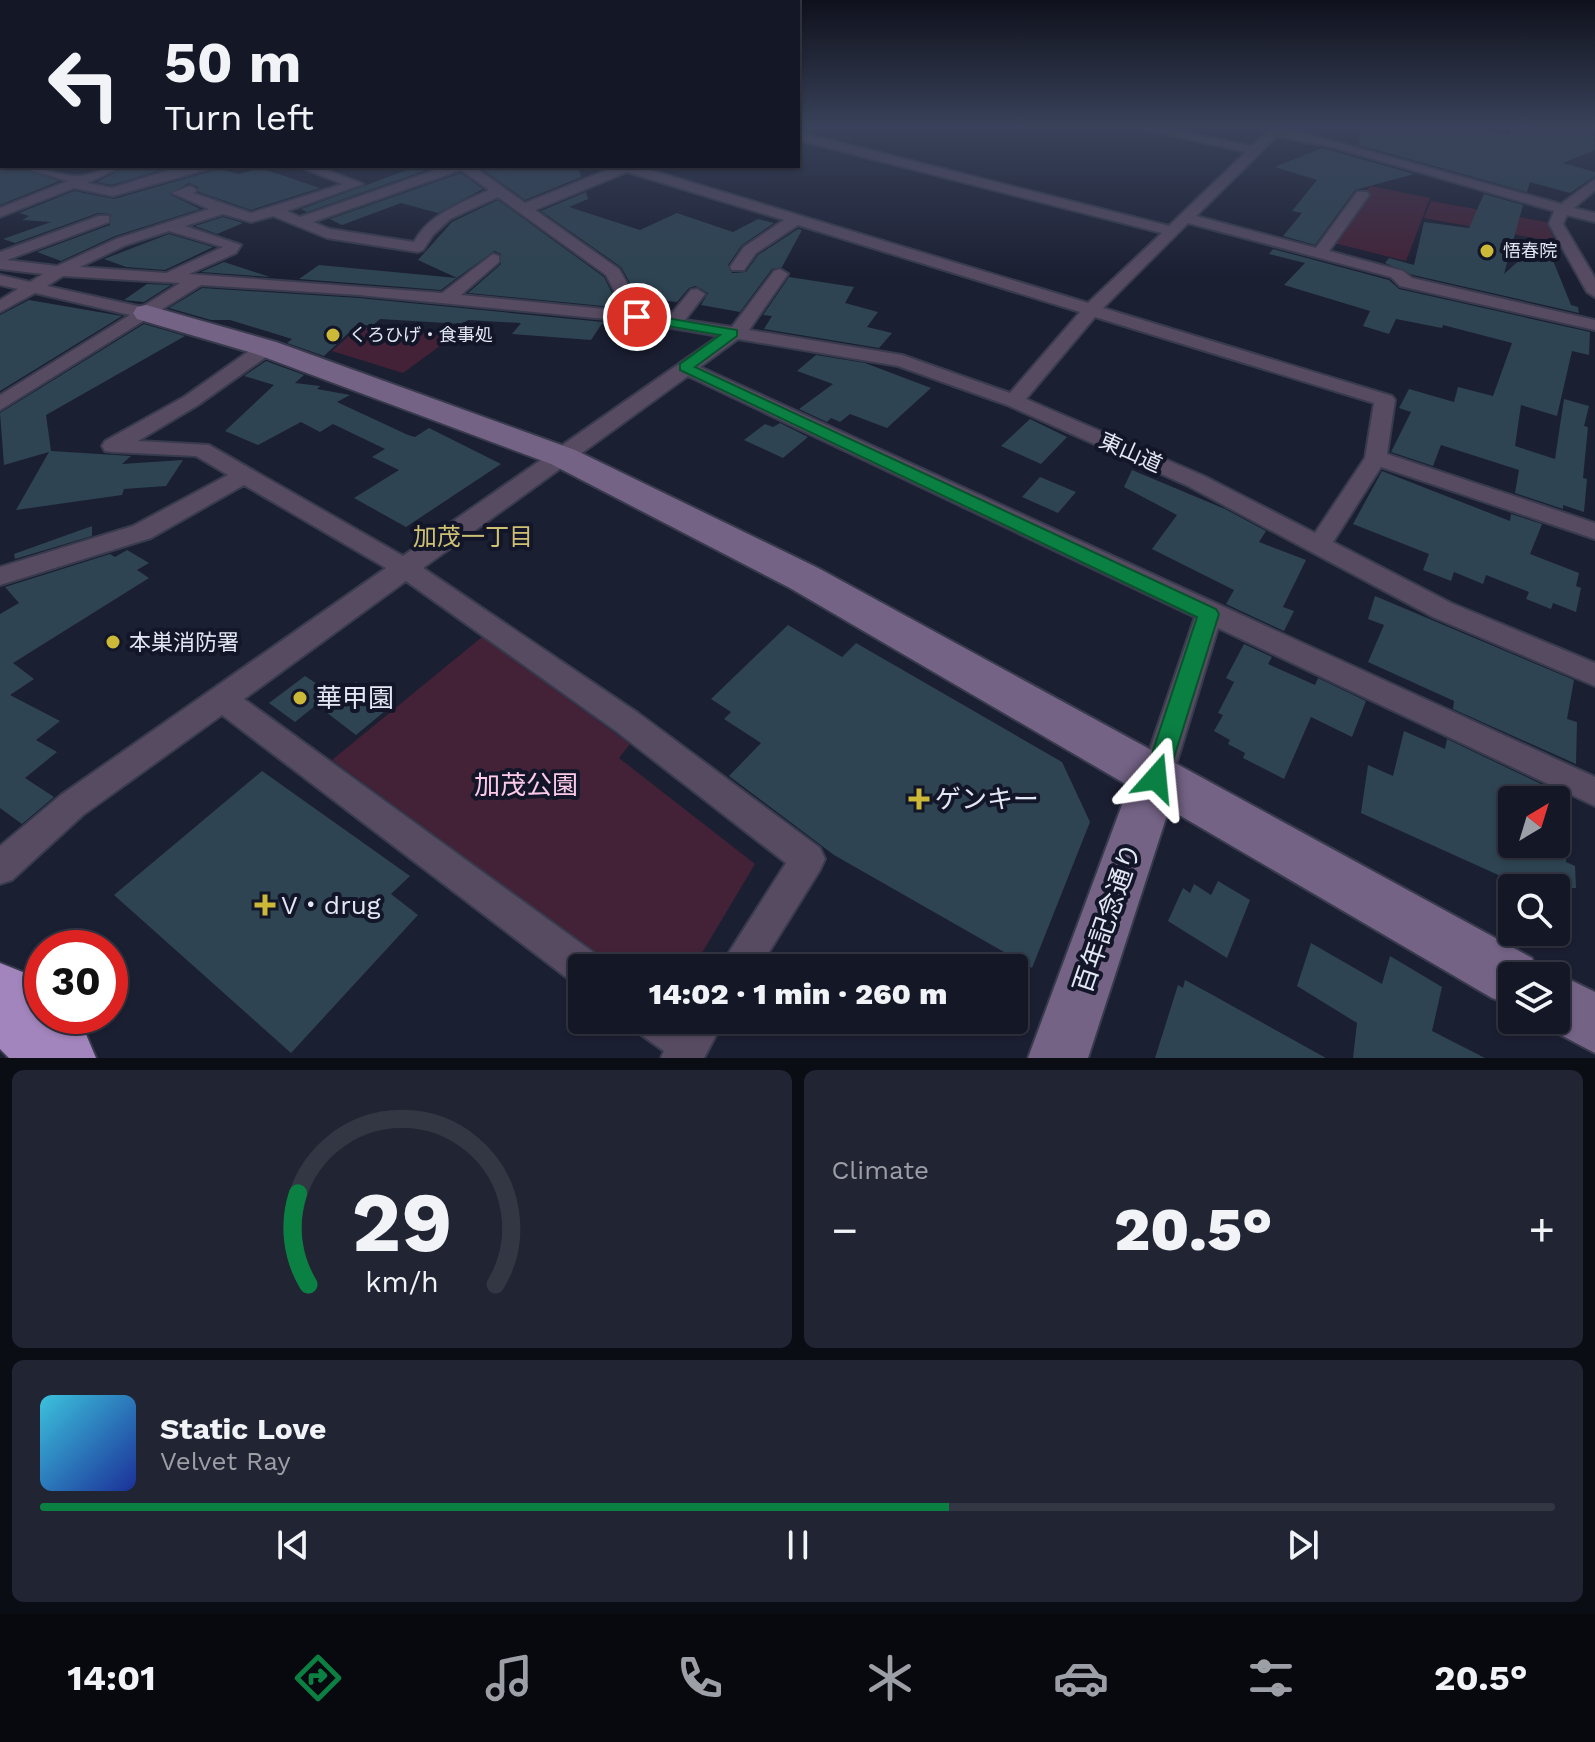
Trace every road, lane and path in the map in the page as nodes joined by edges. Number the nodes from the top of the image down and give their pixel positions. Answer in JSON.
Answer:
{"nodes":[{"id":1,"x":70,"y":177,"type":"edge"},
{"id":2,"x":88,"y":177,"type":"edge"},
{"id":3,"x":159,"y":177,"type":"edge"},
{"id":4,"x":337,"y":177,"type":"edge"},
{"id":5,"x":429,"y":177,"type":"edge"},
{"id":6,"x":480,"y":177,"type":"edge"},
{"id":7,"x":601,"y":177,"type":"edge"},
{"id":8,"x":660,"y":177,"type":"edge"},
{"id":9,"x":961,"y":177,"type":"edge"},
{"id":10,"x":1226,"y":177,"type":"edge"},
{"id":11,"x":1447,"y":177,"type":"edge"},
{"id":12,"x":81,"y":180,"type":"junction"},
{"id":13,"x":1595,"y":183,"type":"edge"},
{"id":14,"x":190,"y":190,"type":"dead end"},
{"id":15,"x":501,"y":190,"type":"junction"},
{"id":16,"x":1362,"y":195,"type":"dead end"},
{"id":17,"x":526,"y":208,"type":"junction"},
{"id":18,"x":223,"y":209,"type":"junction"},
{"id":19,"x":274,"y":211,"type":"junction"},
{"id":20,"x":1561,"y":211,"type":"junction"},
{"id":21,"x":0,"y":213,"type":"edge"},
{"id":22,"x":1185,"y":218,"type":"junction"},
{"id":23,"x":1595,"y":218,"type":"edge"},
{"id":24,"x":104,"y":219,"type":"dead end"},
{"id":25,"x":795,"y":220,"type":"junction"},
{"id":26,"x":299,"y":222,"type":"junction"},
{"id":27,"x":171,"y":227,"type":"junction"},
{"id":28,"x":1172,"y":231,"type":"junction"},
{"id":29,"x":1321,"y":252,"type":"junction"},
{"id":30,"x":0,"y":257,"type":"edge"},
{"id":31,"x":493,"y":259,"type":"dead end"},
{"id":32,"x":0,"y":264,"type":"edge"},
{"id":33,"x":738,"y":267,"type":"dead end"},
{"id":34,"x":65,"y":268,"type":"junction"},
{"id":35,"x":780,"y":274,"type":"dead end"},
{"id":36,"x":171,"y":276,"type":"junction"},
{"id":37,"x":199,"y":279,"type":"junction"},
{"id":38,"x":0,"y":280,"type":"edge"},
{"id":39,"x":33,"y":287,"type":"junction"},
{"id":40,"x":1595,"y":292,"type":"edge"},
{"id":41,"x":697,"y":294,"type":"dead end"},
{"id":42,"x":444,"y":300,"type":"junction"},
{"id":43,"x":0,"y":307,"type":"edge"},
{"id":44,"x":1091,"y":310,"type":"junction"},
{"id":45,"x":146,"y":313,"type":"junction"},
{"id":46,"x":637,"y":317,"type":"junction"},
{"id":47,"x":674,"y":322,"type":"junction"},
{"id":48,"x":1595,"y":325,"type":"edge"},
{"id":49,"x":732,"y":333,"type":"junction"},
{"id":50,"x":266,"y":348,"type":"junction"},
{"id":51,"x":685,"y":367,"type":"junction"},
{"id":52,"x":1014,"y":401,"type":"junction"},
{"id":53,"x":0,"y":404,"type":"edge"},
{"id":54,"x":563,"y":457,"type":"junction"},
{"id":55,"x":1376,"y":458,"type":"junction"},
{"id":56,"x":243,"y":476,"type":"junction"},
{"id":57,"x":1595,"y":531,"type":"edge"},
{"id":58,"x":1319,"y":545,"type":"junction"},
{"id":59,"x":405,"y":568,"type":"junction"},
{"id":60,"x":0,"y":576,"type":"edge"},
{"id":61,"x":1209,"y":614,"type":"junction"},
{"id":62,"x":1595,"y":675,"type":"edge"},
{"id":63,"x":221,"y":698,"type":"junction"},
{"id":64,"x":1156,"y":778,"type":"junction"},
{"id":65,"x":1595,"y":792,"type":"edge"},
{"id":66,"x":0,"y":868,"type":"edge"},
{"id":67,"x":747,"y":954,"type":"edge"},
{"id":68,"x":568,"y":956,"type":"edge"},
{"id":69,"x":1498,"y":970,"type":"edge"},
{"id":70,"x":1570,"y":1010,"type":"edge"},
{"id":71,"x":1595,"y":1024,"type":"edge"},
{"id":72,"x":1058,"y":1058,"type":"edge"}],
"edges":[{"from":1,"to":12,"type":"street"},
{"from":2,"to":12,"type":"street"},
{"from":3,"to":12,"type":"street"},
{"from":4,"to":19,"type":"street"},
{"from":5,"to":26,"type":"street"},
{"from":6,"to":15,"type":"street"},
{"from":7,"to":17,"type":"street"},
{"from":8,"to":25,"type":"street"},
{"from":9,"to":28,"type":"street"},
{"from":10,"to":22,"type":"street"},
{"from":11,"to":20,"type":"street"},
{"from":12,"to":21,"type":"street"},
{"from":13,"to":20,"type":"street"},
{"from":14,"to":18,"type":"street"},
{"from":15,"to":17,"type":"street"},
{"from":15,"to":26,"type":"street"},
{"from":16,"to":29,"type":"street"},
{"from":17,"to":46,"type":"street"},
{"from":18,"to":19,"type":"street"},
{"from":18,"to":27,"type":"street"},
{"from":19,"to":26,"type":"street"},
{"from":20,"to":23,"type":"street"},
{"from":20,"to":40,"type":"street"},
{"from":22,"to":28,"type":"street"},
{"from":22,"to":29,"type":"street"},
{"from":24,"to":30,"type":"street"},
{"from":25,"to":33,"type":"street"},
{"from":25,"to":44,"type":"street"},
{"from":27,"to":34,"type":"street"},
{"from":27,"to":36,"type":"street"},
{"from":28,"to":44,"type":"street"},
{"from":29,"to":48,"type":"street"},
{"from":31,"to":42,"type":"street"},
{"from":32,"to":34,"type":"street","name":"東山道"},
{"from":34,"to":36,"type":"street","name":"東山道"},
{"from":34,"to":39,"type":"street"},
{"from":35,"to":49,"type":"street"},
{"from":36,"to":37,"type":"street","name":"東山道"},
{"from":37,"to":42,"type":"street","name":"東山道"},
{"from":37,"to":45,"type":"street"},
{"from":38,"to":39,"type":"street"},
{"from":39,"to":43,"type":"street"},
{"from":39,"to":45,"type":"street"},
{"from":41,"to":47,"type":"street"},
{"from":42,"to":46,"type":"street","name":"東山道"},
{"from":44,"to":52,"type":"street"},
{"from":44,"to":55,"type":"street"},
{"from":45,"to":50,"type":"street"},
{"from":45,"to":53,"type":"street"},
{"from":46,"to":47,"type":"street","name":"東山道"},
{"from":47,"to":49,"type":"street","name":"東山道"},
{"from":49,"to":51,"type":"street"},
{"from":49,"to":52,"type":"street","name":"東山道"},
{"from":50,"to":54,"type":"street"},
{"from":50,"to":56,"type":"street"},
{"from":51,"to":54,"type":"street"},
{"from":51,"to":61,"type":"street"},
{"from":52,"to":58,"type":"street","name":"東山道"},
{"from":54,"to":59,"type":"street"},
{"from":54,"to":64,"type":"street"},
{"from":55,"to":57,"type":"street"},
{"from":55,"to":58,"type":"street"},
{"from":56,"to":59,"type":"street"},
{"from":56,"to":60,"type":"street"},
{"from":58,"to":62,"type":"street","name":"東山道"},
{"from":59,"to":63,"type":"street"},
{"from":59,"to":67,"type":"street"},
{"from":61,"to":64,"type":"street"},
{"from":61,"to":65,"type":"street"},
{"from":63,"to":66,"type":"street"},
{"from":63,"to":68,"type":"street"},
{"from":64,"to":69,"type":"street"},
{"from":64,"to":72,"type":"street","name":"百年記念通り"},
{"from":70,"to":71,"type":"street"}]}
